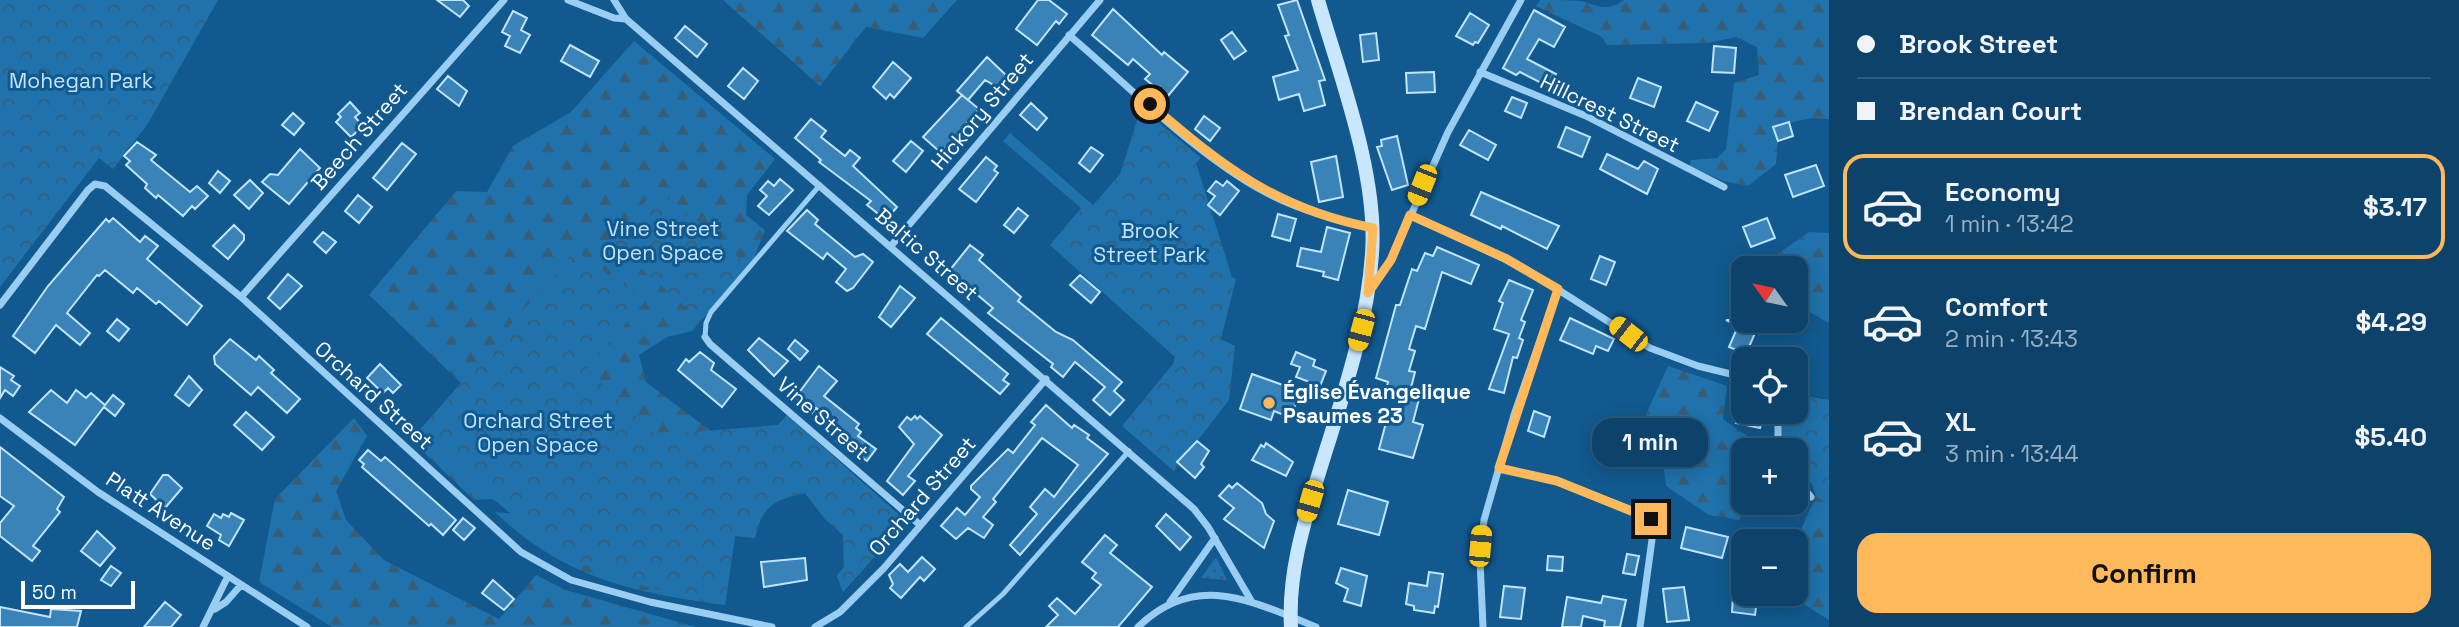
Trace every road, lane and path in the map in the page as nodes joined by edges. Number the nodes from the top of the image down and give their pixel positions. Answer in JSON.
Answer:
{"nodes":[{"id":1,"x":503,"y":0,"type":"edge"},
{"id":2,"x":568,"y":0,"type":"edge"},
{"id":3,"x":614,"y":0,"type":"edge"},
{"id":4,"x":1100,"y":0,"type":"edge"},
{"id":5,"x":1318,"y":0,"type":"edge"},
{"id":6,"x":1521,"y":0,"type":"edge"},
{"id":7,"x":626,"y":19,"type":"junction"},
{"id":8,"x":1069,"y":35,"type":"junction"},
{"id":9,"x":1480,"y":72,"type":"junction"},
{"id":10,"x":820,"y":185,"type":"junction"},
{"id":11,"x":1724,"y":187,"type":"dead end"},
{"id":12,"x":1410,"y":215,"type":"junction"},
{"id":13,"x":1373,"y":228,"type":"junction"},
{"id":14,"x":891,"y":246,"type":"junction"},
{"id":15,"x":1558,"y":289,"type":"junction"},
{"id":16,"x":1368,"y":293,"type":"junction"},
{"id":17,"x":241,"y":297,"type":"junction"},
{"id":18,"x":0,"y":304,"type":"edge"},
{"id":19,"x":705,"y":337,"type":"joint"},
{"id":20,"x":1731,"y":374,"type":"edge"},
{"id":21,"x":1045,"y":379,"type":"junction"},
{"id":22,"x":0,"y":418,"type":"edge"},
{"id":23,"x":1129,"y":451,"type":"junction"},
{"id":24,"x":1499,"y":468,"type":"junction"},
{"id":25,"x":1808,"y":493,"type":"edge"},
{"id":26,"x":1811,"y":497,"type":"dead end"},
{"id":27,"x":919,"y":524,"type":"junction"},
{"id":28,"x":1214,"y":538,"type":"junction"},
{"id":29,"x":228,"y":576,"type":"junction"},
{"id":30,"x":241,"y":584,"type":"junction"},
{"id":31,"x":1252,"y":602,"type":"junction"},
{"id":32,"x":1169,"y":603,"type":"junction"},
{"id":33,"x":215,"y":609,"type":"junction"},
{"id":34,"x":1290,"y":622,"type":"edge"},
{"id":35,"x":203,"y":627,"type":"edge"},
{"id":36,"x":307,"y":627,"type":"edge"},
{"id":37,"x":772,"y":627,"type":"edge"},
{"id":38,"x":816,"y":627,"type":"edge"},
{"id":39,"x":967,"y":627,"type":"edge"},
{"id":40,"x":1138,"y":627,"type":"edge"},
{"id":41,"x":1316,"y":627,"type":"edge"},
{"id":42,"x":1483,"y":627,"type":"edge"},
{"id":43,"x":1640,"y":627,"type":"edge"}],
"edges":[{"from":1,"to":17,"type":"street","name":"Beech Street"},
{"from":2,"to":7,"type":"street"},
{"from":3,"to":7,"type":"street","name":"Baltic Street"},
{"from":4,"to":8,"type":"street","name":"Hickory Street"},
{"from":5,"to":13,"type":"street"},
{"from":6,"to":9,"type":"street"},
{"from":7,"to":10,"type":"street","name":"Baltic Street"},
{"from":8,"to":13,"type":"street"},
{"from":8,"to":14,"type":"street","name":"Hickory Street"},
{"from":9,"to":11,"type":"street","name":"Hillcrest Street"},
{"from":9,"to":12,"type":"street"},
{"from":10,"to":14,"type":"street","name":"Baltic Street"},
{"from":10,"to":19,"type":"lane"},
{"from":12,"to":15,"type":"street"},
{"from":12,"to":16,"type":"street"},
{"from":13,"to":16,"type":"street"},
{"from":14,"to":21,"type":"street","name":"Baltic Street"},
{"from":15,"to":20,"type":"street"},
{"from":15,"to":24,"type":"street"},
{"from":16,"to":34,"type":"street"},
{"from":17,"to":18,"type":"street","name":"Orchard Street"},
{"from":17,"to":37,"type":"street","name":"Orchard Street"},
{"from":19,"to":27,"type":"street","name":"Vine Street"},
{"from":21,"to":23,"type":"street","name":"Baltic Street"},
{"from":21,"to":27,"type":"street","name":"Orchard Street"},
{"from":22,"to":29,"type":"street","name":"Platt Avenue"},
{"from":23,"to":28,"type":"street","name":"Baltic Street"},
{"from":23,"to":39,"type":"lane"},
{"from":24,"to":42,"type":"street"},
{"from":24,"to":43,"type":"street"},
{"from":25,"to":26,"type":"street"},
{"from":27,"to":38,"type":"street","name":"Orchard Street"},
{"from":28,"to":31,"type":"street","name":"Baltic Street"},
{"from":28,"to":32,"type":"street"},
{"from":29,"to":30,"type":"street","name":"Platt Avenue"},
{"from":29,"to":33,"type":"street"},
{"from":30,"to":33,"type":"street"},
{"from":30,"to":36,"type":"street","name":"Platt Avenue"},
{"from":31,"to":32,"type":"street"},
{"from":31,"to":34,"type":"street"},
{"from":32,"to":40,"type":"street"},
{"from":33,"to":35,"type":"street"},
{"from":34,"to":41,"type":"street"}]}
